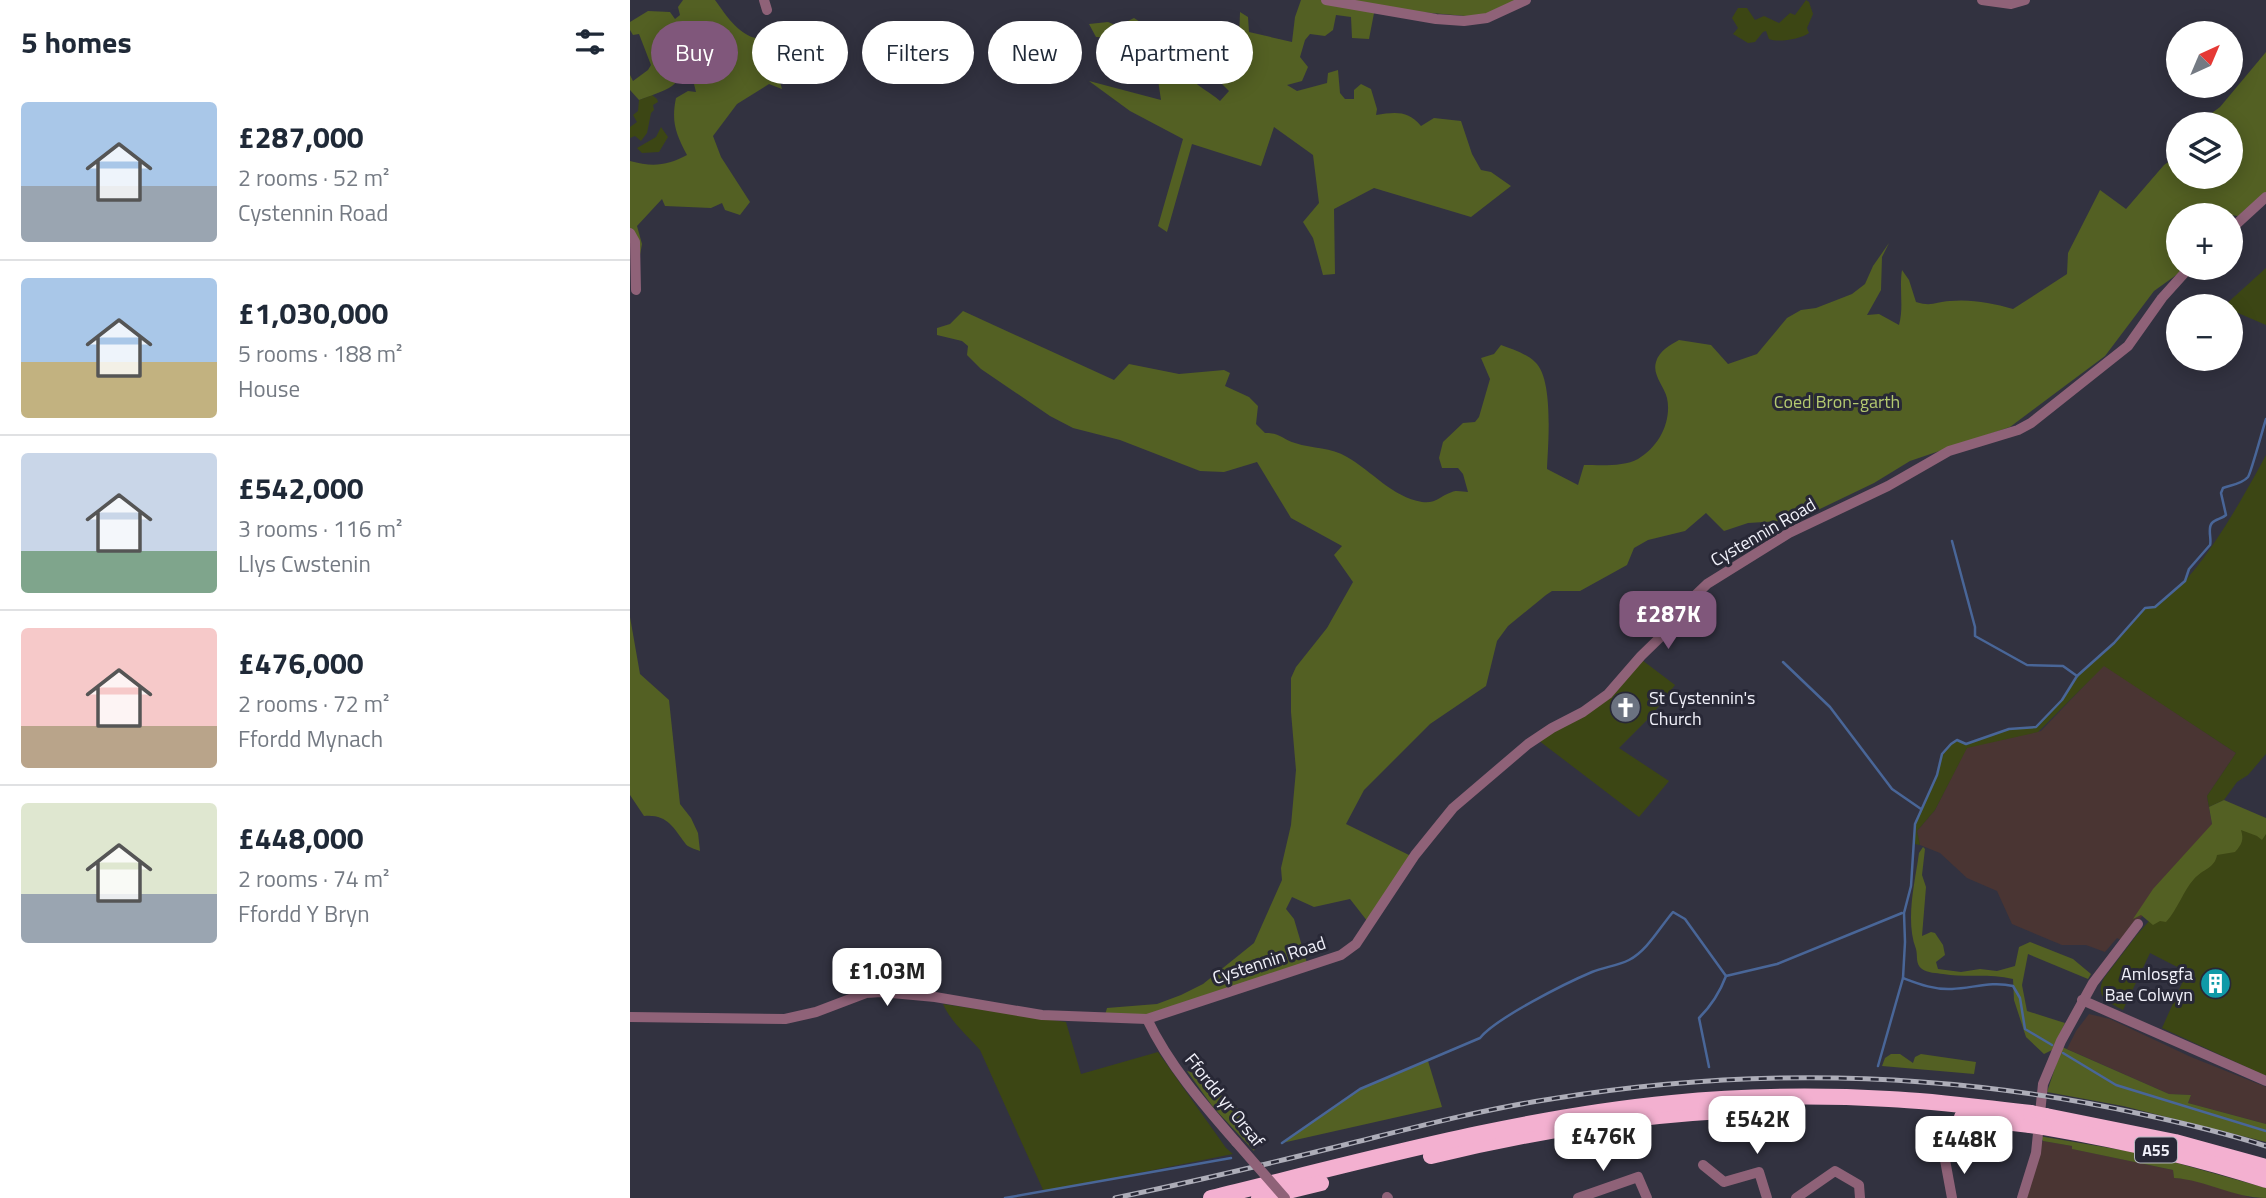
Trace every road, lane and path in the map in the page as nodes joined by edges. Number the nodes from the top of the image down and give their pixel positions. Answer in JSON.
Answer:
{"nodes":[{"id":1,"x":1326,"y":0,"type":"edge"},
{"id":2,"x":1526,"y":0,"type":"edge"},
{"id":3,"x":1982,"y":0,"type":"edge"},
{"id":4,"x":2025,"y":0,"type":"edge"},
{"id":5,"x":2264,"y":198,"type":"edge"},
{"id":6,"x":2243,"y":218,"type":"edge"},
{"id":7,"x":630,"y":233,"type":"edge"},
{"id":8,"x":2178,"y":280,"type":"edge"},
{"id":9,"x":636,"y":290,"type":"dead end"},
{"id":10,"x":2138,"y":924,"type":"dead end"},
{"id":11,"x":2082,"y":1000,"type":"junction"},
{"id":12,"x":630,"y":1017,"type":"edge"},
{"id":13,"x":1147,"y":1019,"type":"junction"},
{"id":14,"x":2266,"y":1081,"type":"edge"},
{"id":15,"x":2038,"y":1120,"type":"junction"},
{"id":16,"x":1945,"y":1160,"type":"dead end"},
{"id":17,"x":1703,"y":1165,"type":"dead end"},
{"id":18,"x":2266,"y":1167,"type":"edge"},
{"id":19,"x":2266,"y":1180,"type":"edge"},
{"id":20,"x":1211,"y":1198,"type":"edge"},
{"id":21,"x":1259,"y":1198,"type":"edge"},
{"id":22,"x":1285,"y":1198,"type":"edge"},
{"id":23,"x":1578,"y":1198,"type":"edge"},
{"id":24,"x":1647,"y":1198,"type":"edge"},
{"id":25,"x":1767,"y":1198,"type":"edge"},
{"id":26,"x":1796,"y":1198,"type":"edge"},
{"id":27,"x":1860,"y":1198,"type":"edge"},
{"id":28,"x":1952,"y":1198,"type":"edge"},
{"id":29,"x":2022,"y":1198,"type":"edge"}],
"edges":[{"from":1,"to":2,"type":"street"},
{"from":3,"to":4,"type":"street"},
{"from":5,"to":6,"type":"street"},
{"from":7,"to":9,"type":"street"},
{"from":8,"to":13,"type":"street","name":"Cystennin Road"},
{"from":10,"to":11,"type":"street"},
{"from":11,"to":14,"type":"street"},
{"from":11,"to":29,"type":"street"},
{"from":12,"to":13,"type":"street"},
{"from":13,"to":22,"type":"street","name":"Ffordd yr Orsaf","bridge":true},
{"from":15,"to":18,"type":"highway","number":"A55"},
{"from":15,"to":19,"type":"highway","number":"A55"},
{"from":15,"to":20,"type":"highway","number":"A55"},
{"from":15,"to":21,"type":"highway","number":"A55"},
{"from":16,"to":28,"type":"street"},
{"from":17,"to":25,"type":"street"},
{"from":23,"to":24,"type":"street"},
{"from":26,"to":27,"type":"street"}]}
